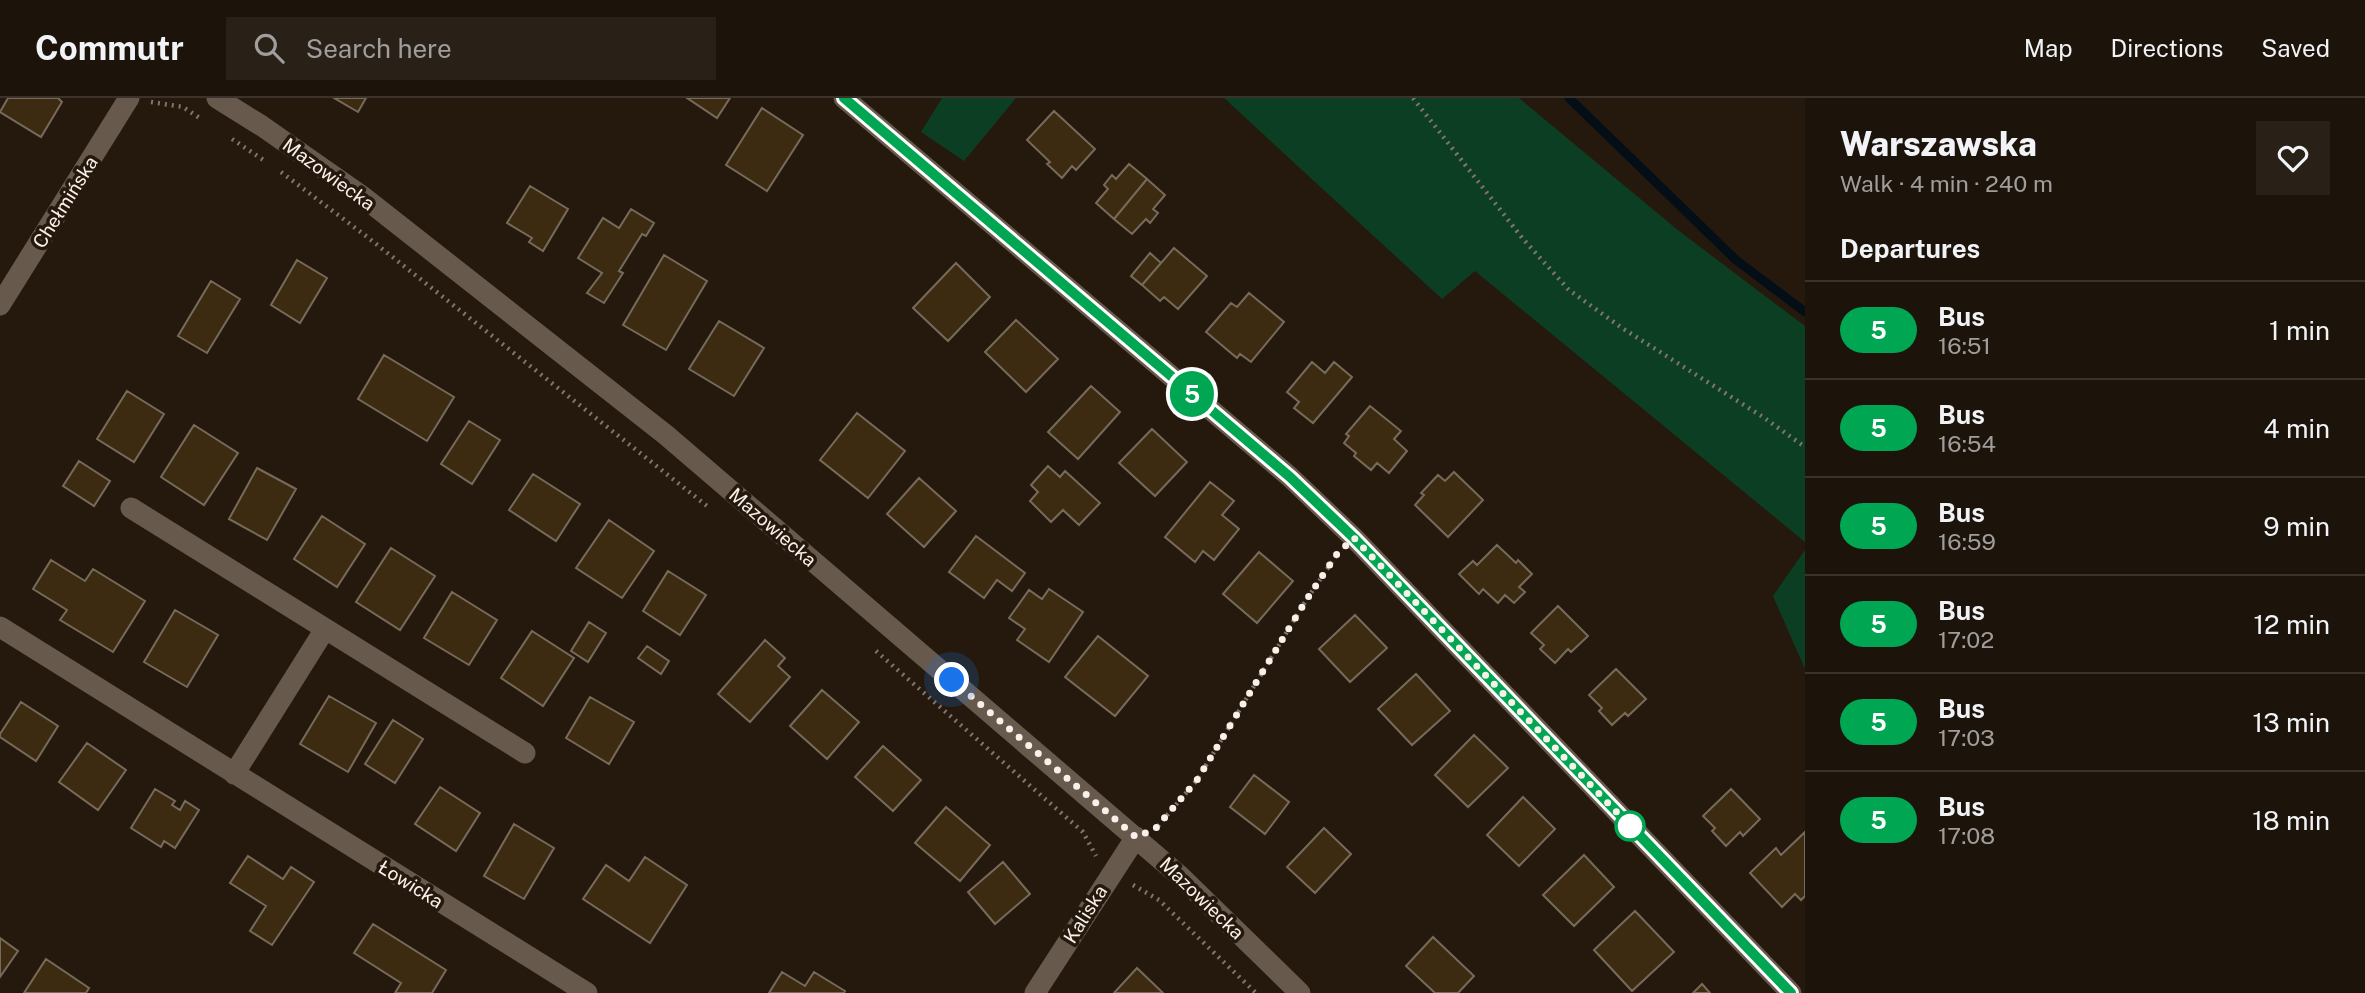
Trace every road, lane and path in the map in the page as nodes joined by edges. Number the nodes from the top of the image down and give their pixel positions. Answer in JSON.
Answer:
{"nodes":[{"id":1,"x":217,"y":98,"type":"edge"},
{"id":2,"x":844,"y":98,"type":"edge"},
{"id":3,"x":1413,"y":98,"type":"edge"},
{"id":4,"x":138,"y":100,"type":"edge"},
{"id":5,"x":206,"y":122,"type":"dead end"},
{"id":6,"x":229,"y":137,"type":"dead end"},
{"id":7,"x":0,"y":305,"type":"edge"},
{"id":8,"x":1805,"y":447,"type":"edge"},
{"id":9,"x":131,"y":508,"type":"dead end"},
{"id":10,"x":714,"y":512,"type":"dead end"},
{"id":11,"x":1354,"y":538,"type":"junction"},
{"id":12,"x":0,"y":627,"type":"edge"},
{"id":13,"x":325,"y":629,"type":"junction"},
{"id":14,"x":870,"y":646,"type":"dead end"},
{"id":15,"x":525,"y":754,"type":"dead end"},
{"id":16,"x":234,"y":774,"type":"junction"},
{"id":17,"x":1136,"y":837,"type":"junction"},
{"id":18,"x":1100,"y":862,"type":"dead end"},
{"id":19,"x":1125,"y":879,"type":"dead end"},
{"id":20,"x":587,"y":993,"type":"edge"},
{"id":21,"x":1035,"y":993,"type":"edge"},
{"id":22,"x":1256,"y":993,"type":"edge"},
{"id":23,"x":1300,"y":993,"type":"edge"},
{"id":24,"x":1791,"y":993,"type":"edge"}],
"edges":[{"from":1,"to":17,"type":"street","name":"Mazowiecka"},
{"from":2,"to":11,"type":"street"},
{"from":3,"to":8,"type":"path"},
{"from":4,"to":5,"type":"path"},
{"from":4,"to":7,"type":"street","name":"Chełmińska"},
{"from":6,"to":10,"type":"path"},
{"from":9,"to":13,"type":"street"},
{"from":11,"to":17,"type":"path"},
{"from":11,"to":24,"type":"street"},
{"from":12,"to":16,"type":"street","name":"Łowicka"},
{"from":13,"to":15,"type":"street"},
{"from":13,"to":16,"type":"street"},
{"from":14,"to":18,"type":"path"},
{"from":16,"to":20,"type":"street","name":"Łowicka"},
{"from":17,"to":21,"type":"street","name":"Kaliska"},
{"from":17,"to":23,"type":"street","name":"Mazowiecka"},
{"from":19,"to":22,"type":"path"}]}
